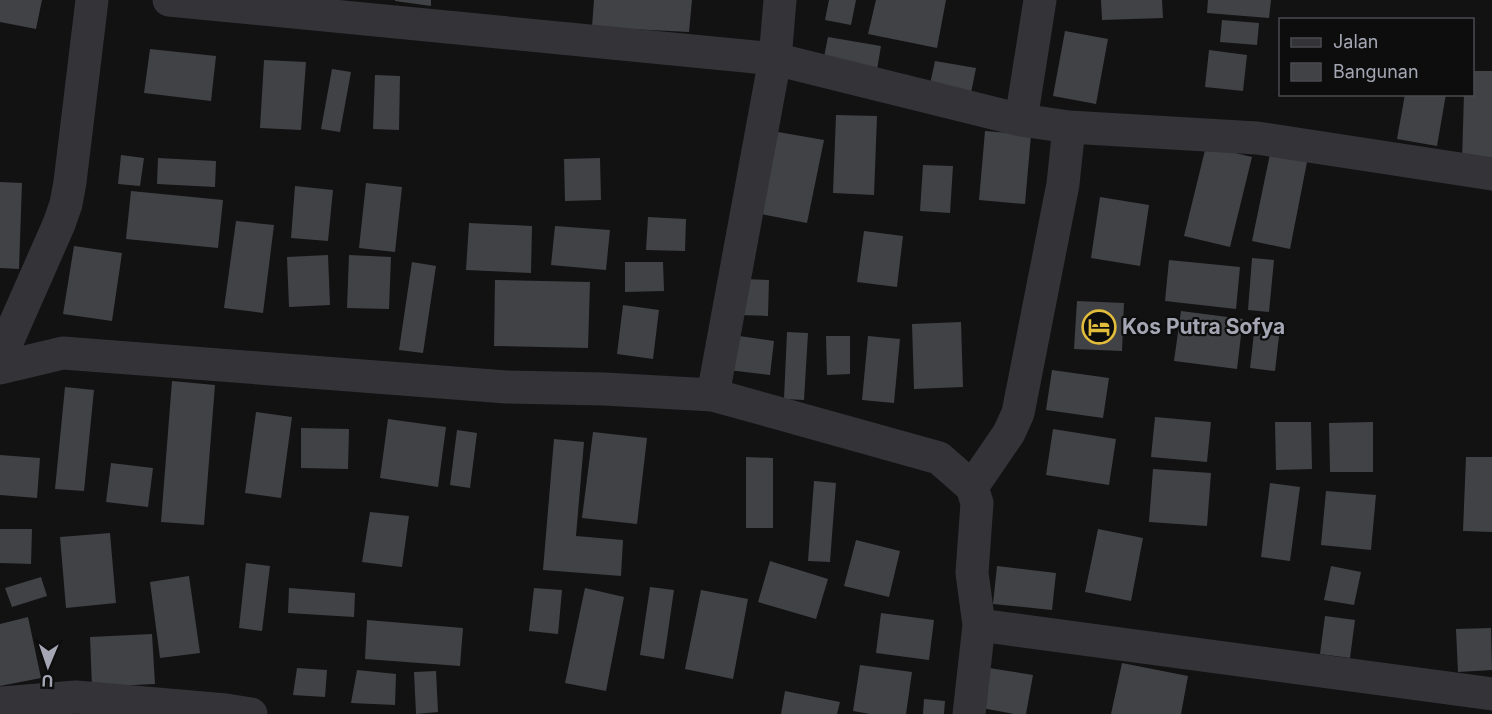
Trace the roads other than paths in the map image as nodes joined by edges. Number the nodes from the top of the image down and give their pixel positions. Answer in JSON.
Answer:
{"nodes":[{"id":1,"x":92,"y":0,"type":"edge"},
{"id":2,"x":169,"y":0,"type":"edge"},
{"id":3,"x":780,"y":0,"type":"edge"},
{"id":4,"x":1040,"y":0,"type":"edge"},
{"id":5,"x":775,"y":59,"type":"junction"},
{"id":6,"x":1021,"y":120,"type":"junction"},
{"id":7,"x":1069,"y":127,"type":"junction"},
{"id":8,"x":1492,"y":174,"type":"edge"},
{"id":9,"x":0,"y":358,"type":"edge"},
{"id":10,"x":0,"y":368,"type":"edge"},
{"id":11,"x":713,"y":395,"type":"junction"},
{"id":12,"x":972,"y":487,"type":"junction"},
{"id":13,"x":979,"y":625,"type":"junction"},
{"id":14,"x":1492,"y":694,"type":"edge"},
{"id":15,"x":0,"y":703,"type":"edge"},
{"id":16,"x":251,"y":714,"type":"edge"},
{"id":17,"x":969,"y":714,"type":"edge"}],
"edges":[{"from":1,"to":9,"type":"street"},
{"from":2,"to":5,"type":"street"},
{"from":3,"to":5,"type":"street"},
{"from":4,"to":6,"type":"street"},
{"from":5,"to":6,"type":"street"},
{"from":5,"to":11,"type":"street"},
{"from":6,"to":7,"type":"street"},
{"from":7,"to":8,"type":"street"},
{"from":7,"to":12,"type":"street"},
{"from":10,"to":11,"type":"street"},
{"from":11,"to":12,"type":"street"},
{"from":12,"to":13,"type":"street"},
{"from":13,"to":14,"type":"street"},
{"from":13,"to":17,"type":"street"},
{"from":15,"to":16,"type":"street"}]}
